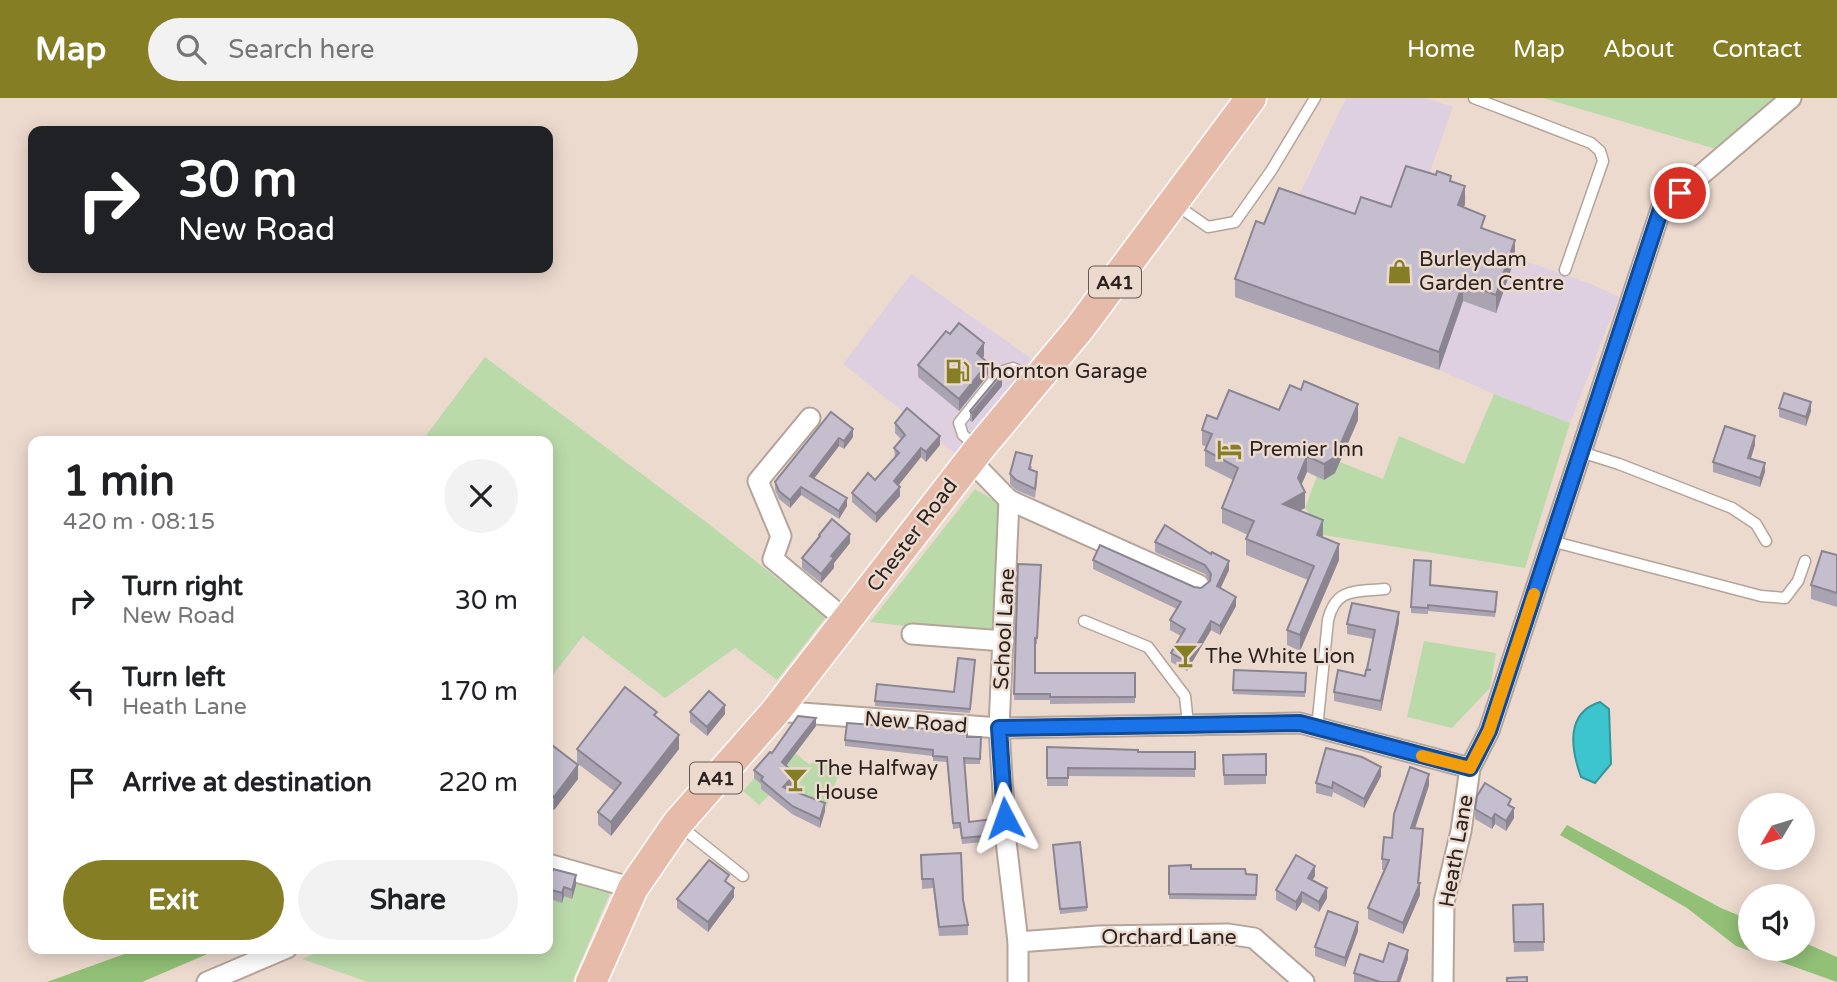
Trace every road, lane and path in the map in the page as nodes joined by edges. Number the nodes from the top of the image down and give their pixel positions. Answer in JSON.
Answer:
{"nodes":[{"id":1,"x":1251,"y":98,"type":"edge"},
{"id":2,"x":1315,"y":98,"type":"edge"},
{"id":3,"x":1474,"y":98,"type":"edge"},
{"id":4,"x":1791,"y":98,"type":"edge"},
{"id":5,"x":1175,"y":203,"type":"junction"},
{"id":6,"x":1565,"y":270,"type":"dead end"},
{"id":7,"x":810,"y":418,"type":"dead end"},
{"id":8,"x":1581,"y":452,"type":"junction"},
{"id":9,"x":974,"y":454,"type":"junction"},
{"id":10,"x":1009,"y":500,"type":"junction"},
{"id":11,"x":1552,"y":541,"type":"junction"},
{"id":12,"x":1766,"y":541,"type":"dead end"},
{"id":13,"x":1805,"y":561,"type":"dead end"},
{"id":14,"x":1199,"y":585,"type":"edge"},
{"id":15,"x":1385,"y":590,"type":"dead end"},
{"id":16,"x":847,"y":621,"type":"junction"},
{"id":17,"x":1084,"y":621,"type":"dead end"},
{"id":18,"x":912,"y":634,"type":"dead end"},
{"id":19,"x":1004,"y":641,"type":"junction"},
{"id":20,"x":776,"y":711,"type":"junction"},
{"id":21,"x":1188,"y":724,"type":"junction"},
{"id":22,"x":999,"y":728,"type":"junction"},
{"id":23,"x":1317,"y":728,"type":"junction"},
{"id":24,"x":1470,"y":768,"type":"junction"},
{"id":25,"x":677,"y":824,"type":"junction"},
{"id":26,"x":553,"y":865,"type":"edge"},
{"id":27,"x":743,"y":876,"type":"dead end"},
{"id":28,"x":633,"y":888,"type":"junction"},
{"id":29,"x":1018,"y":942,"type":"junction"},
{"id":30,"x":273,"y":954,"type":"edge"},
{"id":31,"x":207,"y":982,"type":"edge"},
{"id":32,"x":591,"y":982,"type":"edge"},
{"id":33,"x":1018,"y":982,"type":"edge"},
{"id":34,"x":1304,"y":982,"type":"edge"},
{"id":35,"x":1443,"y":982,"type":"edge"}],
"edges":[{"from":1,"to":5,"type":"main road","name":"Chester Road","number":"A41"},
{"from":2,"to":5,"type":"lane"},
{"from":3,"to":6,"type":"lane"},
{"from":4,"to":8,"type":"street","name":"Heath Lane"},
{"from":5,"to":9,"type":"main road","name":"Chester Road","number":"A41"},
{"from":7,"to":16,"type":"street"},
{"from":8,"to":11,"type":"street","name":"Heath Lane"},
{"from":8,"to":12,"type":"lane"},
{"from":9,"to":10,"type":"street"},
{"from":9,"to":16,"type":"main road","name":"Chester Road","number":"A41"},
{"from":10,"to":14,"type":"street"},
{"from":10,"to":19,"type":"street","name":"School Lane"},
{"from":11,"to":13,"type":"lane"},
{"from":11,"to":24,"type":"street","name":"Heath Lane"},
{"from":15,"to":23,"type":"lane"},
{"from":16,"to":20,"type":"main road","name":"Chester Road","number":"A41"},
{"from":17,"to":21,"type":"lane"},
{"from":18,"to":19,"type":"street"},
{"from":19,"to":22,"type":"street","name":"School Lane"},
{"from":20,"to":22,"type":"street","name":"New Road"},
{"from":20,"to":25,"type":"main road","name":"Chester Road","number":"A41"},
{"from":21,"to":22,"type":"street","name":"New Road"},
{"from":21,"to":23,"type":"street","name":"New Road"},
{"from":22,"to":29,"type":"street","name":"School Lane"},
{"from":23,"to":24,"type":"street","name":"New Road"},
{"from":24,"to":35,"type":"street","name":"Heath Lane"},
{"from":25,"to":27,"type":"lane"},
{"from":25,"to":28,"type":"main road","name":"Chester Road","number":"A41"},
{"from":26,"to":28,"type":"street"},
{"from":28,"to":32,"type":"main road","name":"Chester Road","number":"A41"},
{"from":29,"to":33,"type":"street","name":"School Lane"},
{"from":29,"to":34,"type":"street","name":"Orchard Lane"},
{"from":30,"to":31,"type":"street"}]}
